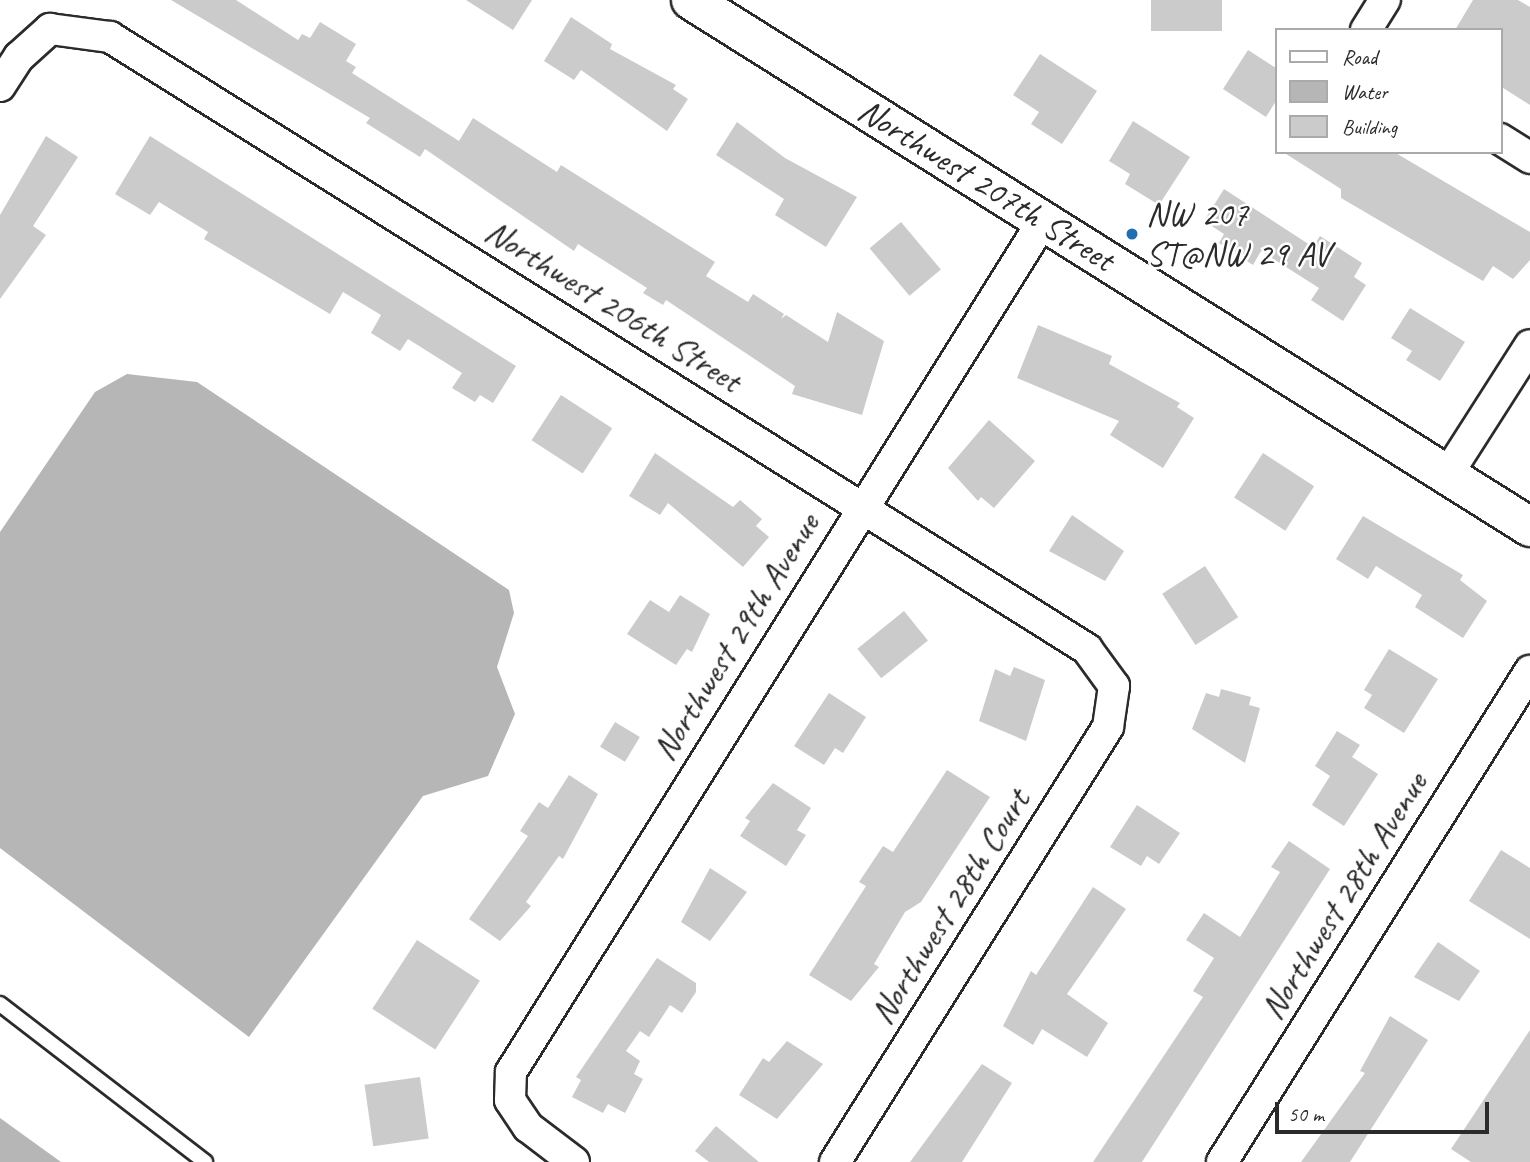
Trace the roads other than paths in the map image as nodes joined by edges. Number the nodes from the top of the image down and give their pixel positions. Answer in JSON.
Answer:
{"nodes":[{"id":1,"x":691,"y":0,"type":"edge"},
{"id":2,"x":1385,"y":0,"type":"edge"},
{"id":3,"x":1367,"y":28,"type":"edge"},
{"id":4,"x":0,"y":86,"type":"edge"},
{"id":5,"x":1502,"y":140,"type":"edge"},
{"id":6,"x":1530,"y":158,"type":"edge"},
{"id":7,"x":1043,"y":221,"type":"junction"},
{"id":8,"x":1530,"y":345,"type":"edge"},
{"id":9,"x":1447,"y":475,"type":"junction"},
{"id":10,"x":862,"y":508,"type":"junction"},
{"id":11,"x":1530,"y":527,"type":"edge"},
{"id":12,"x":1530,"y":671,"type":"edge"},
{"id":13,"x":1114,"y":686,"type":"joint"},
{"id":14,"x":0,"y":1004,"type":"edge"},
{"id":15,"x":205,"y":1162,"type":"edge"},
{"id":16,"x":574,"y":1162,"type":"edge"},
{"id":17,"x":835,"y":1162,"type":"edge"},
{"id":18,"x":1223,"y":1162,"type":"edge"}],
"edges":[{"from":1,"to":7,"type":"street","name":"Northwest 207th Street"},
{"from":2,"to":3,"type":"street"},
{"from":4,"to":10,"type":"street","name":"Northwest 206th Street"},
{"from":5,"to":6,"type":"street"},
{"from":7,"to":9,"type":"street","name":"Northwest 207th Street"},
{"from":7,"to":10,"type":"street","name":"Northwest 29th Avenue"},
{"from":8,"to":9,"type":"street"},
{"from":9,"to":11,"type":"street","name":"Northwest 207th Street"},
{"from":10,"to":13,"type":"street","name":"Northwest 206th Street"},
{"from":10,"to":16,"type":"street","name":"Northwest 29th Avenue"},
{"from":12,"to":18,"type":"street","name":"Northwest 28th Avenue"},
{"from":13,"to":17,"type":"street","name":"Northwest 28th Court"},
{"from":14,"to":15,"type":"lane"}]}
